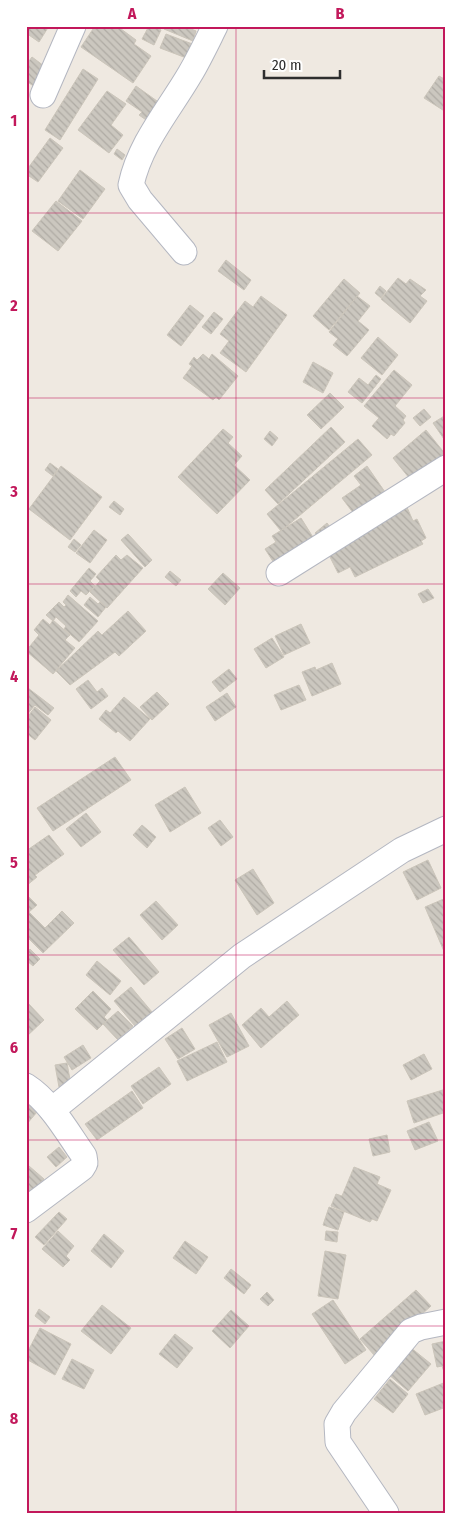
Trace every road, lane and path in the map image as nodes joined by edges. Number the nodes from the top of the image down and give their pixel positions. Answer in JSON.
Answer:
{"nodes":[{"id":1,"x":73,"y":26,"type":"edge"},
{"id":2,"x":215,"y":26,"type":"edge"},
{"id":3,"x":43,"y":95,"type":"dead end"},
{"id":4,"x":184,"y":252,"type":"dead end"},
{"id":5,"x":446,"y":468,"type":"edge"},
{"id":6,"x":279,"y":574,"type":"dead end"},
{"id":7,"x":446,"y":830,"type":"edge"},
{"id":8,"x":26,"y":1086,"type":"edge"},
{"id":9,"x":52,"y":1110,"type":"junction"},
{"id":10,"x":26,"y":1210,"type":"edge"},
{"id":11,"x":446,"y":1322,"type":"edge"},
{"id":12,"x":386,"y":1513,"type":"edge"}],
"edges":[{"from":1,"to":3,"type":"street"},
{"from":2,"to":4,"type":"street"},
{"from":5,"to":6,"type":"street"},
{"from":7,"to":9,"type":"street"},
{"from":8,"to":9,"type":"street"},
{"from":9,"to":10,"type":"street"},
{"from":11,"to":12,"type":"street"}]}
